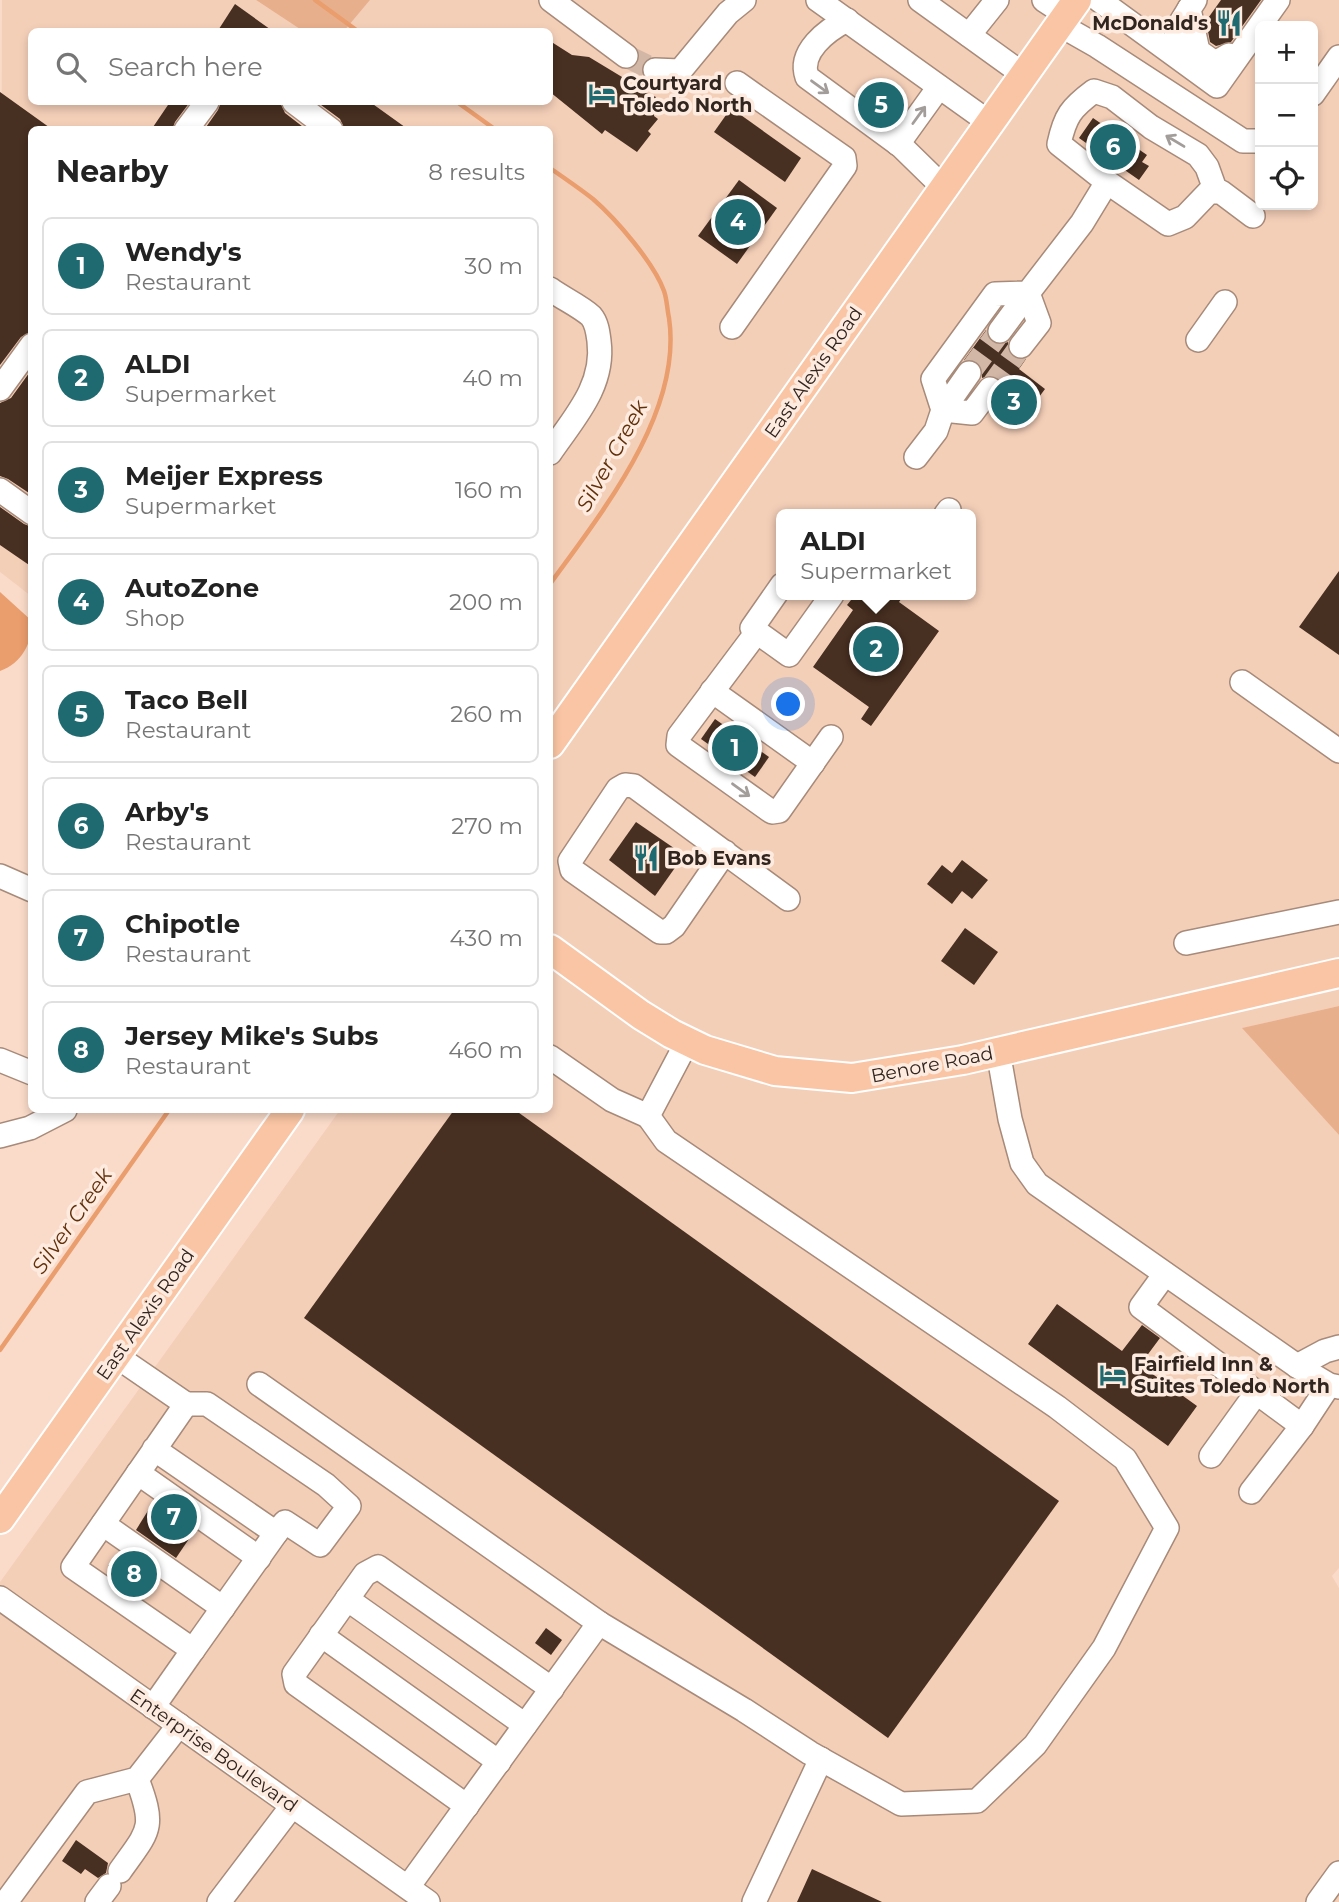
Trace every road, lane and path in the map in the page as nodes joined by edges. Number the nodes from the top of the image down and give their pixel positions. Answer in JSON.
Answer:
{"nodes":[{"id":1,"x":551,"y":0,"type":"edge"},
{"id":2,"x":818,"y":0,"type":"edge"},
{"id":3,"x":920,"y":0,"type":"edge"},
{"id":4,"x":997,"y":0,"type":"edge"},
{"id":5,"x":1099,"y":0,"type":"edge"},
{"id":6,"x":1189,"y":3,"type":"edge"},
{"id":7,"x":727,"y":4,"type":"edge"},
{"id":8,"x":1268,"y":4,"type":"edge"},
{"id":9,"x":1062,"y":10,"type":"edge"},
{"id":10,"x":847,"y":20,"type":"junction"},
{"id":11,"x":969,"y":35,"type":"junction"},
{"id":12,"x":1153,"y":40,"type":"junction"},
{"id":13,"x":1229,"y":55,"type":"dead end"},
{"id":14,"x":626,"y":56,"type":"tunnel mouth"},
{"id":15,"x":1339,"y":57,"type":"edge"},
{"id":16,"x":655,"y":71,"type":"tunnel mouth"},
{"id":17,"x":1024,"y":75,"type":"junction"},
{"id":18,"x":737,"y":83,"type":"dead end"},
{"id":19,"x":939,"y":87,"type":"junction"},
{"id":20,"x":1318,"y":87,"type":"edge"},
{"id":21,"x":204,"y":105,"type":"edge"},
{"id":22,"x":298,"y":105,"type":"edge"},
{"id":23,"x":990,"y":123,"type":"junction"},
{"id":24,"x":189,"y":126,"type":"edge"},
{"id":25,"x":326,"y":126,"type":"edge"},
{"id":26,"x":1255,"y":141,"type":"edge"},
{"id":27,"x":898,"y":144,"type":"junction"},
{"id":28,"x":1107,"y":182,"type":"junction"},
{"id":29,"x":944,"y":188,"type":"junction"},
{"id":30,"x":1216,"y":192,"type":"junction"},
{"id":31,"x":1254,"y":216,"type":"dead end"},
{"id":32,"x":553,"y":291,"type":"edge"},
{"id":33,"x":1028,"y":293,"type":"junction"},
{"id":34,"x":1225,"y":302,"type":"dead end"},
{"id":35,"x":732,"y":327,"type":"dead end"},
{"id":36,"x":1000,"y":331,"type":"tunnel mouth"},
{"id":37,"x":1198,"y":340,"type":"dead end"},
{"id":38,"x":1021,"y":346,"type":"tunnel mouth"},
{"id":39,"x":28,"y":350,"type":"edge"},
{"id":40,"x":969,"y":373,"type":"tunnel mouth"},
{"id":41,"x":0,"y":389,"type":"edge"},
{"id":42,"x":990,"y":389,"type":"tunnel mouth"},
{"id":43,"x":943,"y":410,"type":"junction"},
{"id":44,"x":553,"y":449,"type":"edge"},
{"id":45,"x":916,"y":457,"type":"dead end"},
{"id":46,"x":0,"y":490,"type":"edge"},
{"id":47,"x":28,"y":510,"type":"edge"},
{"id":48,"x":776,"y":593,"type":"edge"},
{"id":49,"x":827,"y":600,"type":"edge"},
{"id":50,"x":757,"y":632,"type":"junction"},
{"id":51,"x":1242,"y":682,"type":"dead end"},
{"id":52,"x":712,"y":691,"type":"junction"},
{"id":53,"x":831,"y":737,"type":"dead end"},
{"id":54,"x":553,"y":740,"type":"edge"},
{"id":55,"x":1339,"y":751,"type":"edge"},
{"id":56,"x":813,"y":763,"type":"junction"},
{"id":57,"x":725,"y":852,"type":"junction"},
{"id":58,"x":0,"y":876,"type":"edge"},
{"id":59,"x":28,"y":888,"type":"edge"},
{"id":60,"x":788,"y":899,"type":"dead end"},
{"id":61,"x":1339,"y":912,"type":"edge"},
{"id":62,"x":1186,"y":943,"type":"dead end"},
{"id":63,"x":553,"y":950,"type":"edge"},
{"id":64,"x":1339,"y":973,"type":"edge"},
{"id":65,"x":687,"y":1042,"type":"junction"},
{"id":66,"x":998,"y":1051,"type":"junction"},
{"id":67,"x":553,"y":1059,"type":"edge"},
{"id":68,"x":0,"y":1060,"type":"edge"},
{"id":69,"x":28,"y":1071,"type":"edge"},
{"id":70,"x":59,"y":1113,"type":"edge"},
{"id":71,"x":288,"y":1113,"type":"edge"},
{"id":72,"x":648,"y":1116,"type":"junction"},
{"id":73,"x":0,"y":1136,"type":"edge"},
{"id":74,"x":1165,"y":1274,"type":"junction"},
{"id":75,"x":1339,"y":1348,"type":"edge"},
{"id":76,"x":116,"y":1356,"type":"junction"},
{"id":77,"x":1297,"y":1366,"type":"junction"},
{"id":78,"x":259,"y":1384,"type":"dead end"},
{"id":79,"x":1334,"y":1386,"type":"edge"},
{"id":80,"x":1257,"y":1392,"type":"junction"},
{"id":81,"x":192,"y":1404,"type":"junction"},
{"id":82,"x":1302,"y":1426,"type":"junction"},
{"id":83,"x":154,"y":1449,"type":"junction"},
{"id":84,"x":1211,"y":1456,"type":"dead end"},
{"id":85,"x":138,"y":1473,"type":"junction"},
{"id":86,"x":1251,"y":1492,"type":"dead end"},
{"id":87,"x":0,"y":1519,"type":"edge"},
{"id":88,"x":103,"y":1524,"type":"junction"},
{"id":89,"x":281,"y":1527,"type":"junction"},
{"id":90,"x":259,"y":1558,"type":"junction"},
{"id":91,"x":0,"y":1598,"type":"edge"},
{"id":92,"x":347,"y":1599,"type":"junction"},
{"id":93,"x":223,"y":1608,"type":"junction"},
{"id":94,"x":599,"y":1623,"type":"junction"},
{"id":95,"x":321,"y":1635,"type":"junction"},
{"id":96,"x":193,"y":1650,"type":"junction"},
{"id":97,"x":552,"y":1689,"type":"junction"},
{"id":98,"x":153,"y":1707,"type":"junction"},
{"id":99,"x":179,"y":1725,"type":"junction"},
{"id":100,"x":525,"y":1725,"type":"junction"},
{"id":101,"x":821,"y":1759,"type":"junction"},
{"id":102,"x":499,"y":1762,"type":"junction"},
{"id":103,"x":137,"y":1779,"type":"junction"},
{"id":104,"x":292,"y":1806,"type":"junction"},
{"id":105,"x":467,"y":1806,"type":"junction"},
{"id":106,"x":1339,"y":1873,"type":"edge"},
{"id":107,"x":108,"y":1886,"type":"edge"},
{"id":108,"x":408,"y":1888,"type":"junction"},
{"id":109,"x":6,"y":1902,"type":"edge"},
{"id":110,"x":219,"y":1902,"type":"edge"},
{"id":111,"x":428,"y":1902,"type":"edge"},
{"id":112,"x":754,"y":1902,"type":"edge"},
{"id":113,"x":1318,"y":1902,"type":"edge"}],
"edges":[{"from":1,"to":14,"type":"street"},
{"from":2,"to":10,"type":"street"},
{"from":3,"to":11,"type":"street"},
{"from":4,"to":11,"type":"street"},
{"from":5,"to":12,"type":"street"},
{"from":6,"to":12,"type":"street"},
{"from":6,"to":13,"type":"street"},
{"from":7,"to":16,"type":"street"},
{"from":8,"to":12,"type":"street"},
{"from":9,"to":17,"type":"main road","name":"East Alexis Road"},
{"from":9,"to":26,"type":"street"},
{"from":10,"to":19,"type":"street"},
{"from":10,"to":27,"type":"street","one_way":true},
{"from":11,"to":17,"type":"street"},
{"from":15,"to":20,"type":"street"},
{"from":17,"to":23,"type":"main road","name":"East Alexis Road"},
{"from":18,"to":35,"type":"street"},
{"from":19,"to":23,"type":"street"},
{"from":27,"to":19,"type":"street","one_way":true},
{"from":21,"to":24,"type":"street"},
{"from":22,"to":25,"type":"street"},
{"from":23,"to":29,"type":"main road","name":"East Alexis Road"},
{"from":27,"to":29,"type":"street"},
{"from":28,"to":30,"type":"street"},
{"from":30,"to":28,"type":"street","one_way":true},
{"from":28,"to":33,"type":"street"},
{"from":29,"to":54,"type":"main road","name":"East Alexis Road"},
{"from":30,"to":31,"type":"street"},
{"from":32,"to":44,"type":"street"},
{"from":33,"to":36,"type":"street"},
{"from":33,"to":38,"type":"street"},
{"from":33,"to":43,"type":"street"},
{"from":34,"to":37,"type":"street"},
{"from":39,"to":41,"type":"street"},
{"from":40,"to":43,"type":"street"},
{"from":42,"to":43,"type":"street"},
{"from":43,"to":45,"type":"street"},
{"from":46,"to":47,"type":"street"},
{"from":48,"to":50,"type":"street"},
{"from":49,"to":50,"type":"street"},
{"from":50,"to":52,"type":"street"},
{"from":51,"to":55,"type":"street"},
{"from":52,"to":56,"type":"street"},
{"from":52,"to":56,"type":"street","one_way":true},
{"from":53,"to":56,"type":"street"},
{"from":57,"to":57,"type":"street"},
{"from":57,"to":60,"type":"street"},
{"from":58,"to":59,"type":"street"},
{"from":61,"to":62,"type":"street"},
{"from":63,"to":65,"type":"main road","name":"Benore Road"},
{"from":64,"to":66,"type":"main road","name":"Benore Road"},
{"from":65,"to":66,"type":"main road","name":"Benore Road"},
{"from":65,"to":72,"type":"street"},
{"from":66,"to":74,"type":"street"},
{"from":67,"to":72,"type":"street"},
{"from":68,"to":69,"type":"street"},
{"from":70,"to":73,"type":"street"},
{"from":71,"to":76,"type":"main road","name":"East Alexis Road"},
{"from":72,"to":101,"type":"street"},
{"from":74,"to":77,"type":"street"},
{"from":74,"to":80,"type":"street"},
{"from":75,"to":77,"type":"street"},
{"from":76,"to":81,"type":"street"},
{"from":76,"to":87,"type":"main road","name":"East Alexis Road"},
{"from":77,"to":79,"type":"street"},
{"from":78,"to":94,"type":"street"},
{"from":79,"to":82,"type":"street"},
{"from":80,"to":82,"type":"street"},
{"from":80,"to":84,"type":"street"},
{"from":81,"to":83,"type":"street"},
{"from":81,"to":89,"type":"street"},
{"from":81,"to":89,"type":"street"},
{"from":82,"to":86,"type":"street"},
{"from":83,"to":85,"type":"street"},
{"from":83,"to":89,"type":"street"},
{"from":85,"to":88,"type":"street"},
{"from":85,"to":90,"type":"street"},
{"from":88,"to":93,"type":"street"},
{"from":88,"to":96,"type":"street"},
{"from":89,"to":90,"type":"street"},
{"from":90,"to":93,"type":"street"},
{"from":91,"to":98,"type":"street","name":"Enterprise Boulevard"},
{"from":92,"to":95,"type":"street"},
{"from":92,"to":97,"type":"street"},
{"from":92,"to":100,"type":"street"},
{"from":93,"to":96,"type":"street"},
{"from":94,"to":97,"type":"street"},
{"from":94,"to":101,"type":"street"},
{"from":95,"to":102,"type":"street"},
{"from":95,"to":105,"type":"street"},
{"from":96,"to":98,"type":"street"},
{"from":97,"to":100,"type":"street"},
{"from":98,"to":99,"type":"street","name":"Enterprise Boulevard"},
{"from":99,"to":103,"type":"street"},
{"from":99,"to":104,"type":"street","name":"Enterprise Boulevard"},
{"from":100,"to":102,"type":"street"},
{"from":101,"to":112,"type":"street"},
{"from":102,"to":105,"type":"street"},
{"from":103,"to":107,"type":"street"},
{"from":103,"to":109,"type":"street"},
{"from":104,"to":108,"type":"street","name":"Enterprise Boulevard"},
{"from":104,"to":110,"type":"street"},
{"from":105,"to":108,"type":"street"},
{"from":106,"to":113,"type":"street"},
{"from":108,"to":111,"type":"street","name":"Enterprise Boulevard"}]}
